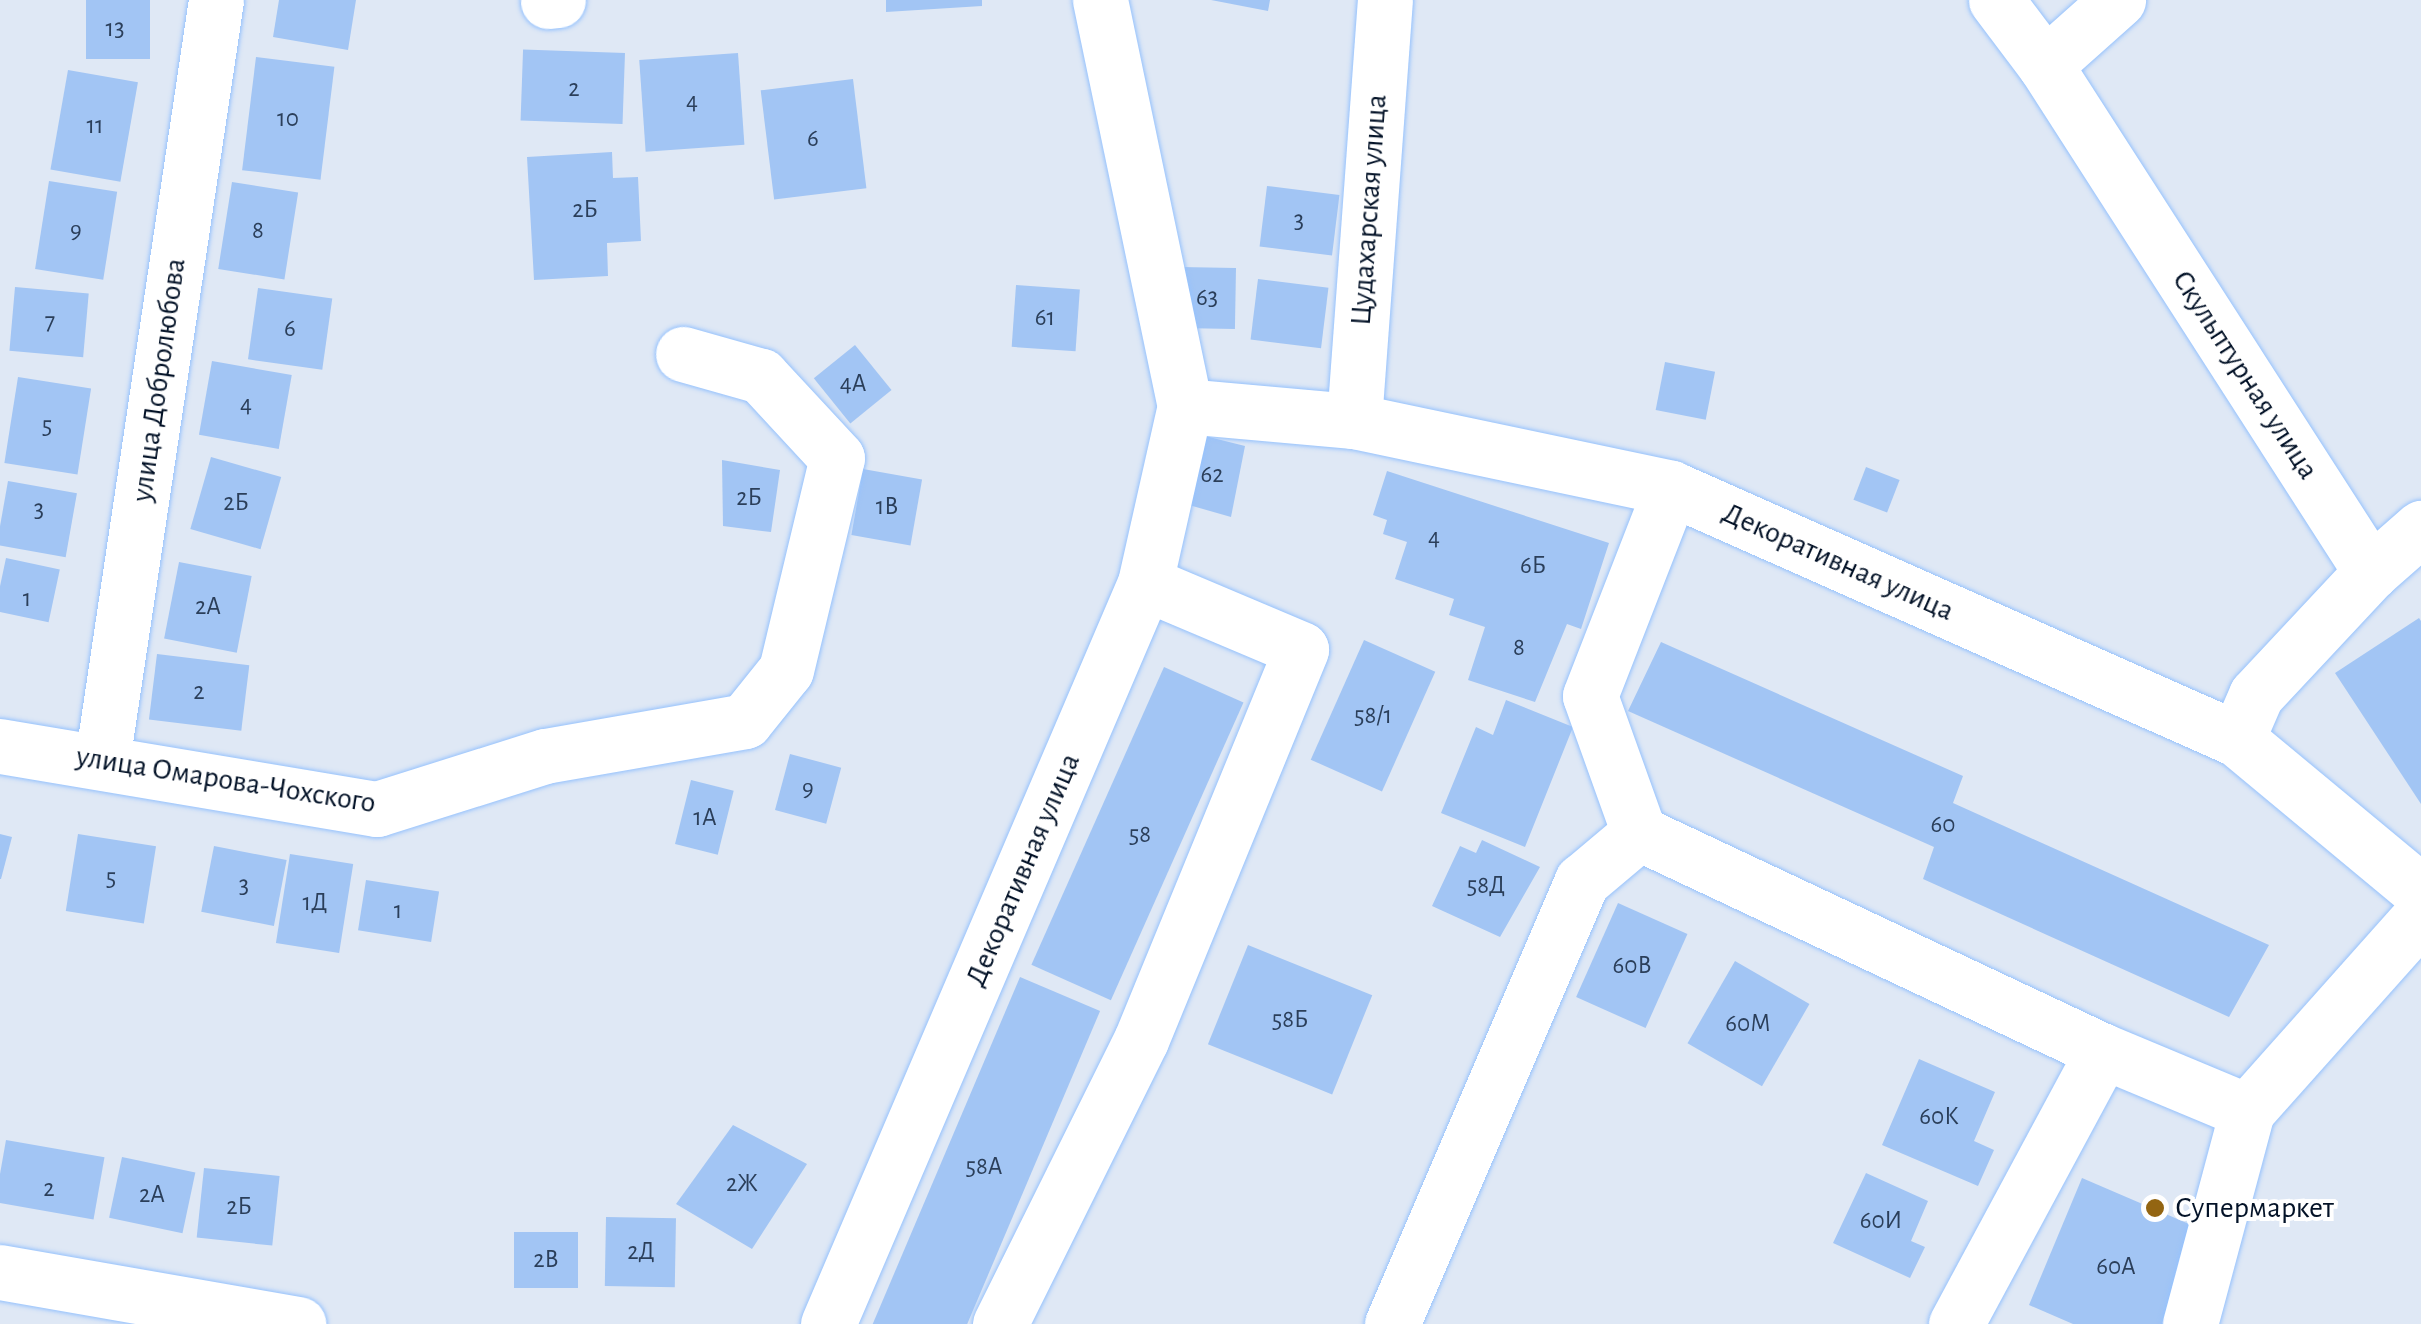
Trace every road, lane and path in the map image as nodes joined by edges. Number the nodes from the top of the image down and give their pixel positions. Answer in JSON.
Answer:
{"nodes":[{"id":1,"x":216,"y":0,"type":"edge"},
{"id":2,"x":558,"y":0,"type":"edge"},
{"id":3,"x":1100,"y":0,"type":"edge"},
{"id":4,"x":1384,"y":0,"type":"edge"},
{"id":5,"x":1996,"y":0,"type":"edge"},
{"id":6,"x":2118,"y":0,"type":"edge"},
{"id":7,"x":548,"y":1,"type":"edge"},
{"id":8,"x":2045,"y":65,"type":"junction"},
{"id":9,"x":683,"y":354,"type":"dead end"},
{"id":10,"x":1185,"y":406,"type":"junction"},
{"id":11,"x":1354,"y":420,"type":"junction"},
{"id":12,"x":1671,"y":488,"type":"junction"},
{"id":13,"x":2421,"y":528,"type":"edge"},
{"id":14,"x":2371,"y":572,"type":"junction"},
{"id":15,"x":1145,"y":583,"type":"junction"},
{"id":16,"x":2237,"y":739,"type":"junction"},
{"id":17,"x":0,"y":746,"type":"edge"},
{"id":18,"x":102,"y":761,"type":"junction"},
{"id":19,"x":1639,"y":833,"type":"junction"},
{"id":20,"x":2421,"y":892,"type":"edge"},
{"id":21,"x":2421,"y":916,"type":"edge"},
{"id":22,"x":2103,"y":1052,"type":"junction"},
{"id":23,"x":2247,"y":1110,"type":"junction"},
{"id":24,"x":0,"y":1272,"type":"edge"},
{"id":25,"x":298,"y":1324,"type":"edge"},
{"id":26,"x":828,"y":1324,"type":"edge"},
{"id":27,"x":1000,"y":1324,"type":"edge"},
{"id":28,"x":1392,"y":1324,"type":"edge"},
{"id":29,"x":1956,"y":1324,"type":"edge"},
{"id":30,"x":2190,"y":1324,"type":"edge"}],
"edges":[{"from":1,"to":18,"type":"street","name":"улица Добролюбова"},
{"from":2,"to":7,"type":"street"},
{"from":3,"to":10,"type":"street","name":"Декоративная улица"},
{"from":4,"to":11,"type":"street","name":"Цудахарская улица"},
{"from":5,"to":8,"type":"street","name":"Скульптурная улица"},
{"from":6,"to":8,"type":"street"},
{"from":8,"to":14,"type":"street","name":"Скульптурная улица"},
{"from":9,"to":18,"type":"street","name":"улица Омарова-Чохского"},
{"from":10,"to":11,"type":"street","name":"Декоративная улица"},
{"from":10,"to":15,"type":"street","name":"Декоративная улица"},
{"from":11,"to":12,"type":"street","name":"Декоративная улица"},
{"from":12,"to":16,"type":"street","name":"Декоративная улица"},
{"from":12,"to":19,"type":"street"},
{"from":13,"to":14,"type":"street"},
{"from":14,"to":16,"type":"street"},
{"from":15,"to":26,"type":"street","name":"Декоративная улица"},
{"from":15,"to":27,"type":"street"},
{"from":16,"to":20,"type":"street","name":"Декоративная улица"},
{"from":17,"to":18,"type":"street","name":"улица Омарова-Чохского"},
{"from":19,"to":22,"type":"street"},
{"from":19,"to":28,"type":"street"},
{"from":21,"to":23,"type":"street"},
{"from":22,"to":23,"type":"street"},
{"from":22,"to":29,"type":"street"},
{"from":23,"to":30,"type":"street"},
{"from":24,"to":25,"type":"street"}]}
